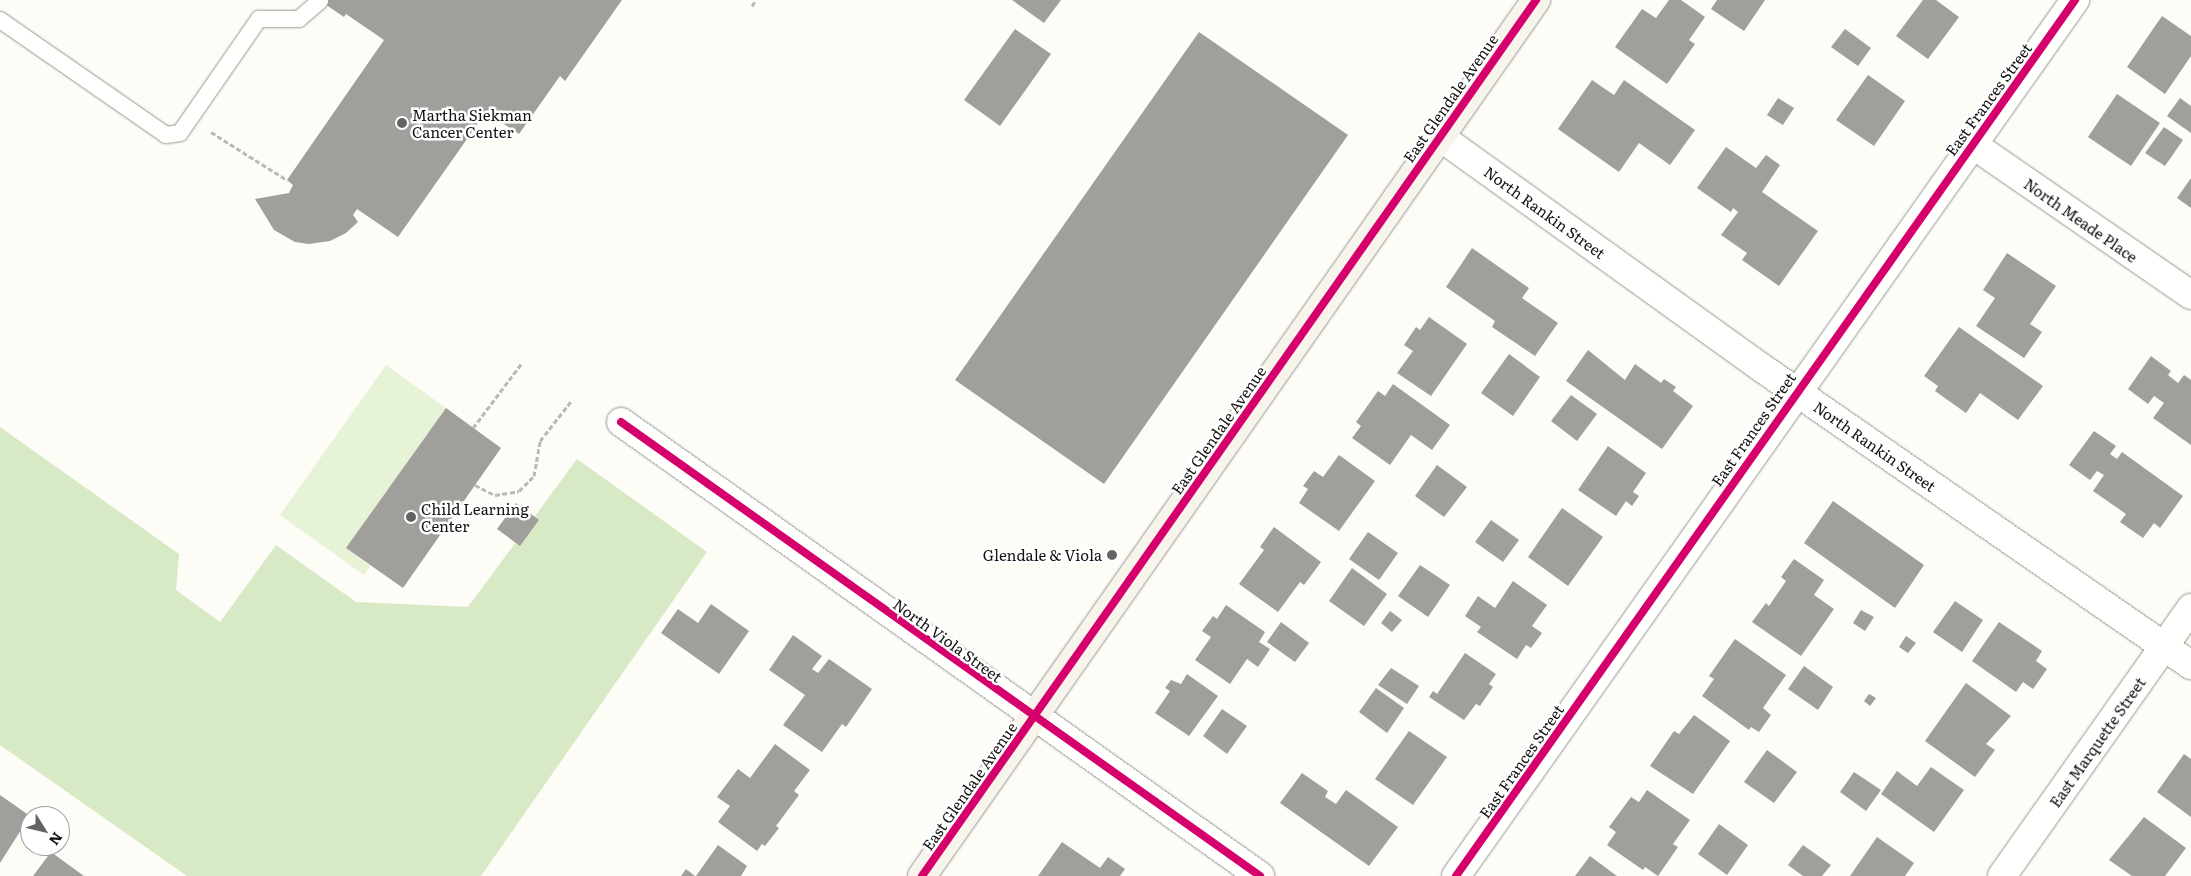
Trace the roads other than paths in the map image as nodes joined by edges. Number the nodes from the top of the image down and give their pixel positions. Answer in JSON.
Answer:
{"nodes":[{"id":1,"x":1536,"y":0,"type":"edge"},
{"id":2,"x":2075,"y":0,"type":"edge"},
{"id":3,"x":320,"y":1,"type":"edge"},
{"id":4,"x":0,"y":20,"type":"edge"},
{"id":5,"x":1439,"y":136,"type":"junction"},
{"id":6,"x":1972,"y":144,"type":"junction"},
{"id":7,"x":2191,"y":295,"type":"edge"},
{"id":8,"x":1796,"y":392,"type":"junction"},
{"id":9,"x":621,"y":422,"type":"dead end"},
{"id":10,"x":2191,"y":608,"type":"edge"},
{"id":11,"x":2165,"y":646,"type":"junction"},
{"id":12,"x":2191,"y":665,"type":"edge"},
{"id":13,"x":1034,"y":718,"type":"junction"},
{"id":14,"x":922,"y":876,"type":"edge"},
{"id":15,"x":1260,"y":876,"type":"edge"},
{"id":16,"x":1456,"y":876,"type":"edge"},
{"id":17,"x":2002,"y":876,"type":"edge"}],
"edges":[{"from":1,"to":5,"type":"street","name":"East Glendale Avenue"},
{"from":2,"to":6,"type":"street","name":"East Frances Street"},
{"from":3,"to":4,"type":"lane"},
{"from":5,"to":8,"type":"street","name":"North Rankin Street"},
{"from":5,"to":13,"type":"street","name":"East Glendale Avenue"},
{"from":6,"to":7,"type":"street","name":"North Meade Place"},
{"from":6,"to":8,"type":"street","name":"East Frances Street"},
{"from":8,"to":11,"type":"street","name":"North Rankin Street"},
{"from":8,"to":16,"type":"street","name":"East Frances Street"},
{"from":9,"to":13,"type":"street","name":"North Viola Street"},
{"from":10,"to":11,"type":"street","name":"East Marquette Street"},
{"from":11,"to":12,"type":"street","name":"North Rankin Street"},
{"from":11,"to":17,"type":"street","name":"East Marquette Street"},
{"from":13,"to":14,"type":"street","name":"East Glendale Avenue"},
{"from":13,"to":15,"type":"street","name":"North Viola Street"}]}
